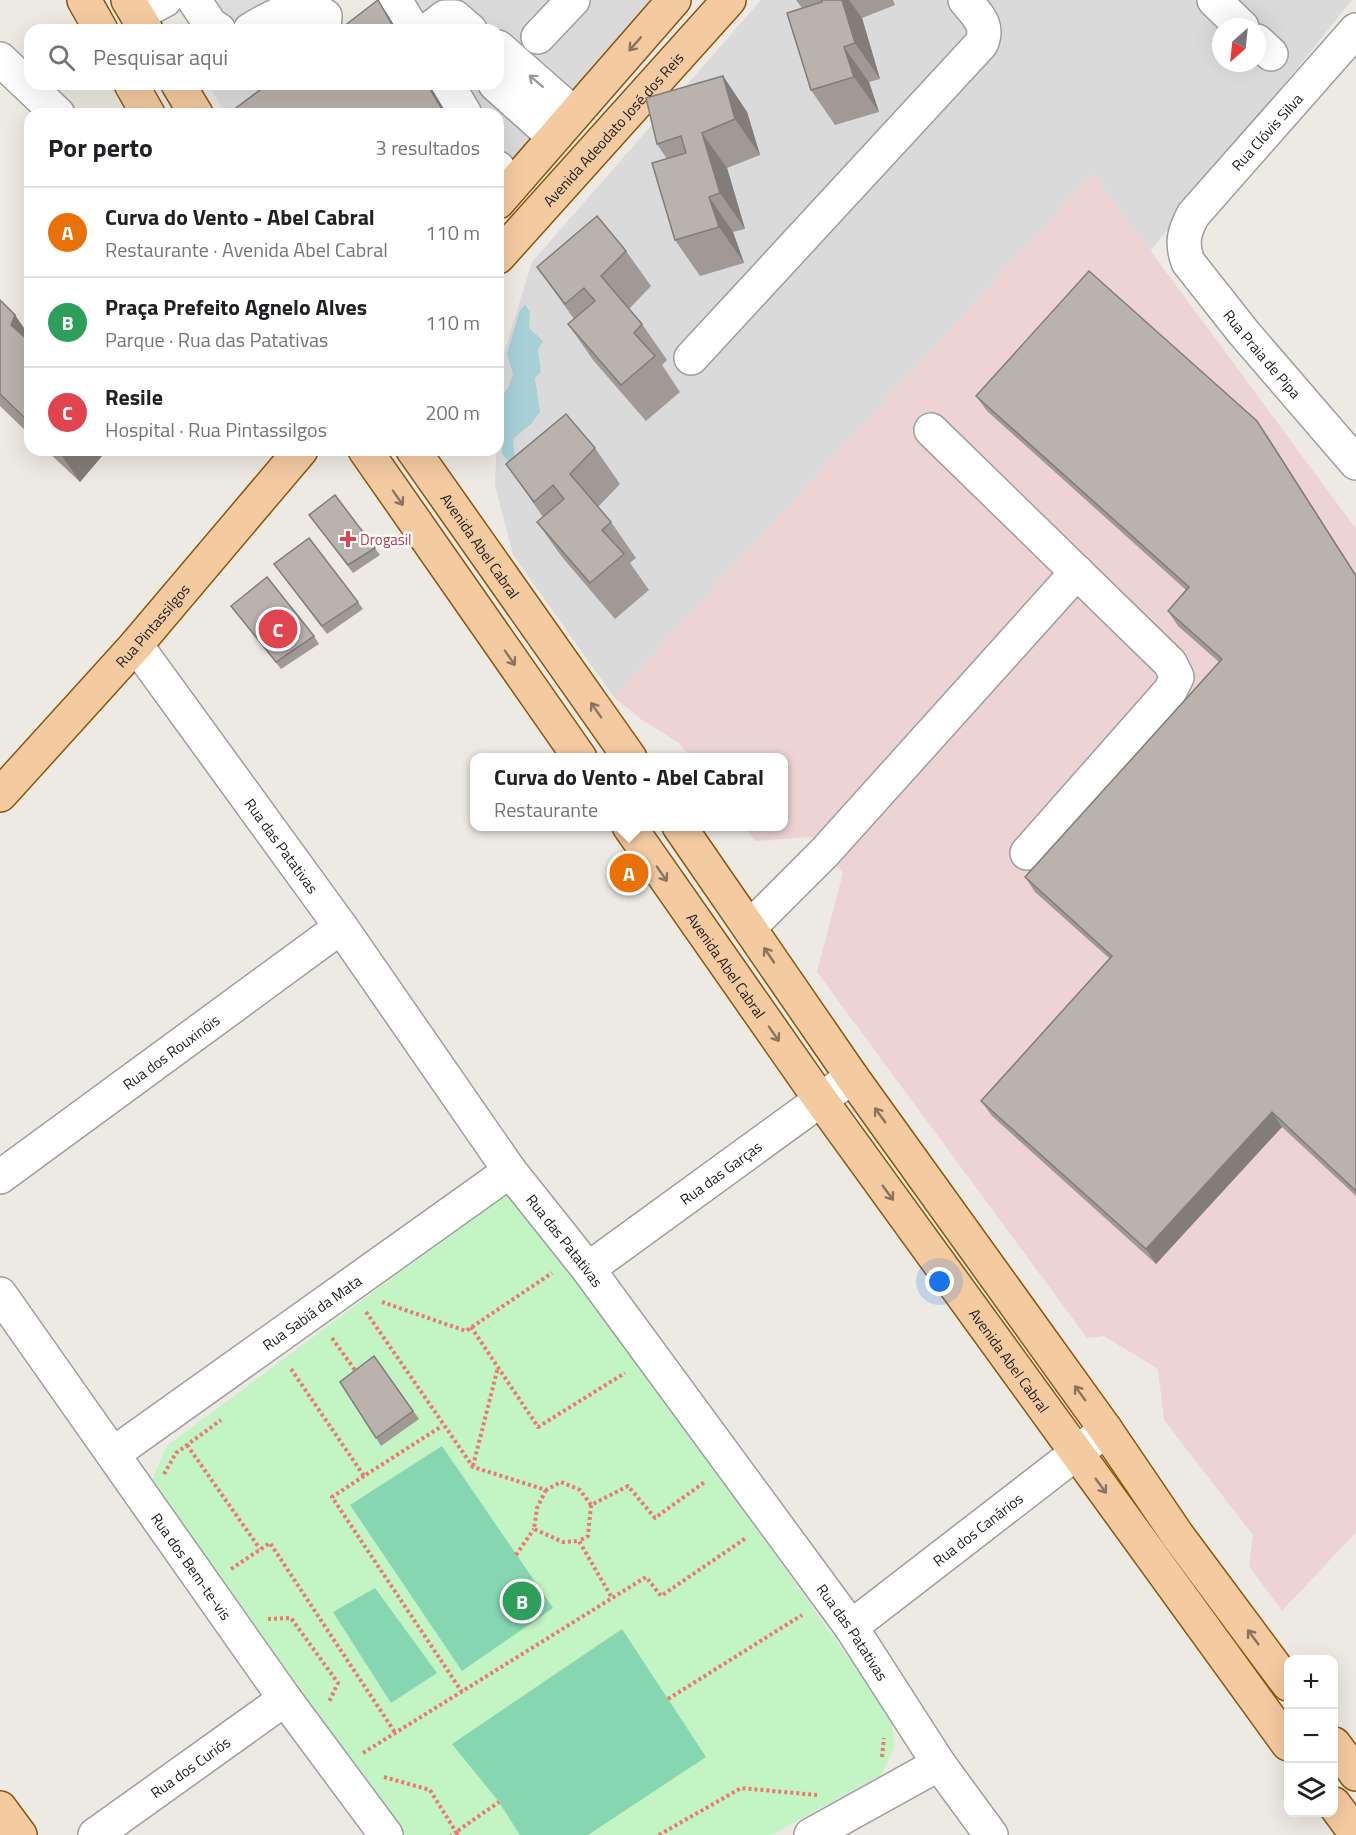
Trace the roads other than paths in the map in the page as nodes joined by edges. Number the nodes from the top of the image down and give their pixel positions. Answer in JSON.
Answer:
{"nodes":[{"id":1,"x":84,"y":0,"type":"edge"},
{"id":2,"x":194,"y":0,"type":"edge"},
{"id":3,"x":395,"y":0,"type":"edge"},
{"id":4,"x":573,"y":0,"type":"edge"},
{"id":5,"x":674,"y":0,"type":"edge"},
{"id":6,"x":965,"y":0,"type":"edge"},
{"id":7,"x":1214,"y":0,"type":"edge"},
{"id":8,"x":721,"y":3,"type":"edge"},
{"id":9,"x":1233,"y":18,"type":"edge"},
{"id":10,"x":98,"y":24,"type":"edge"},
{"id":11,"x":210,"y":24,"type":"edge"},
{"id":12,"x":260,"y":24,"type":"edge"},
{"id":13,"x":324,"y":24,"type":"edge"},
{"id":14,"x":409,"y":24,"type":"edge"},
{"id":15,"x":1356,"y":30,"type":"edge"},
{"id":16,"x":538,"y":37,"type":"dead end"},
{"id":17,"x":504,"y":54,"type":"edge"},
{"id":18,"x":0,"y":59,"type":"edge"},
{"id":19,"x":24,"y":82,"type":"edge"},
{"id":20,"x":504,"y":89,"type":"edge"},
{"id":21,"x":33,"y":90,"type":"edge"},
{"id":22,"x":134,"y":90,"type":"edge"},
{"id":23,"x":182,"y":90,"type":"edge"},
{"id":24,"x":451,"y":90,"type":"edge"},
{"id":25,"x":52,"y":108,"type":"edge"},
{"id":26,"x":145,"y":108,"type":"edge"},
{"id":27,"x":192,"y":108,"type":"edge"},
{"id":28,"x":461,"y":108,"type":"edge"},
{"id":29,"x":564,"y":125,"type":"junction"},
{"id":30,"x":504,"y":184,"type":"edge"},
{"id":31,"x":1183,"y":237,"type":"joint"},
{"id":32,"x":504,"y":250,"type":"edge"},
{"id":33,"x":691,"y":358,"type":"dead end"},
{"id":34,"x":931,"y":430,"type":"dead end"},
{"id":35,"x":296,"y":456,"type":"edge"},
{"id":36,"x":369,"y":456,"type":"edge"},
{"id":37,"x":417,"y":456,"type":"edge"},
{"id":38,"x":1356,"y":463,"type":"edge"},
{"id":39,"x":1077,"y":572,"type":"junction"},
{"id":40,"x":136,"y":645,"type":"junction"},
{"id":41,"x":577,"y":753,"type":"edge"},
{"id":42,"x":626,"y":753,"type":"edge"},
{"id":43,"x":0,"y":795,"type":"edge"},
{"id":44,"x":632,"y":831,"type":"edge"},
{"id":45,"x":683,"y":831,"type":"edge"},
{"id":46,"x":1027,"y":853,"type":"dead end"},
{"id":47,"x":341,"y":927,"type":"junction"},
{"id":48,"x":750,"y":927,"type":"junction"},
{"id":49,"x":852,"y":1077,"type":"junction"},
{"id":50,"x":820,"y":1099,"type":"junction"},
{"id":51,"x":510,"y":1171,"type":"junction"},
{"id":52,"x":0,"y":1177,"type":"edge"},
{"id":53,"x":966,"y":1235,"type":"junction"},
{"id":54,"x":936,"y":1259,"type":"junction"},
{"id":55,"x":573,"y":1269,"type":"junction"},
{"id":56,"x":0,"y":1294,"type":"edge"},
{"id":57,"x":1106,"y":1430,"type":"junction"},
{"id":58,"x":1076,"y":1452,"type":"junction"},
{"id":59,"x":113,"y":1454,"type":"junction"},
{"id":60,"x":851,"y":1627,"type":"junction"},
{"id":61,"x":1284,"y":1679,"type":"edge"},
{"id":62,"x":285,"y":1698,"type":"junction"},
{"id":63,"x":1284,"y":1738,"type":"edge"},
{"id":64,"x":1338,"y":1749,"type":"edge"},
{"id":65,"x":939,"y":1764,"type":"junction"},
{"id":66,"x":1356,"y":1774,"type":"edge"},
{"id":67,"x":1338,"y":1809,"type":"edge"},
{"id":68,"x":1356,"y":1834,"type":"edge"},
{"id":69,"x":95,"y":1835,"type":"edge"},
{"id":70,"x":386,"y":1835,"type":"edge"},
{"id":71,"x":811,"y":1835,"type":"edge"},
{"id":72,"x":991,"y":1835,"type":"edge"}],
"edges":[{"from":1,"to":10,"type":"main road"},
{"from":2,"to":11,"type":"street"},
{"from":3,"to":14,"type":"street"},
{"from":4,"to":16,"type":"street"},
{"from":5,"to":29,"type":"main road","one_way":true},
{"from":6,"to":33,"type":"street"},
{"from":7,"to":9,"type":"street"},
{"from":8,"to":32,"type":"main road","name":"Avenida Adeodato José dos Reis"},
{"from":12,"to":13,"type":"street"},
{"from":15,"to":31,"type":"street","name":"Rua Clóvis Silva"},
{"from":29,"to":17,"type":"street","one_way":true},
{"from":18,"to":19,"type":"street"},
{"from":20,"to":29,"type":"street"},
{"from":21,"to":25,"type":"street"},
{"from":22,"to":26,"type":"main road"},
{"from":23,"to":27,"type":"main road"},
{"from":24,"to":28,"type":"street"},
{"from":29,"to":30,"type":"main road"},
{"from":31,"to":38,"type":"street","name":"Rua Praia de Pipa"},
{"from":34,"to":39,"type":"street"},
{"from":35,"to":40,"type":"main road","name":"Rua Pintassilgos"},
{"from":36,"to":41,"type":"main road","one_way":true},
{"from":42,"to":37,"type":"main road","name":"Avenida Abel Cabral","one_way":true},
{"from":39,"to":46,"type":"street"},
{"from":39,"to":48,"type":"street"},
{"from":40,"to":43,"type":"main road","name":"Rua Pintassilgos"},
{"from":40,"to":47,"type":"street","name":"Rua das Patativas"},
{"from":44,"to":50,"type":"main road","name":"Avenida Abel Cabral","one_way":true},
{"from":45,"to":48,"type":"main road"},
{"from":47,"to":51,"type":"street","name":"Rua das Patativas"},
{"from":47,"to":52,"type":"street","name":"Rua dos Rouxinóis"},
{"from":49,"to":48,"type":"main road","one_way":true},
{"from":49,"to":50,"type":"street","name":"Rua das Garças"},
{"from":53,"to":49,"type":"main road","one_way":true},
{"from":50,"to":54,"type":"main road","name":"Avenida Abel Cabral","one_way":true},
{"from":50,"to":55,"type":"street","name":"Rua das Garças"},
{"from":51,"to":55,"type":"street","name":"Rua das Patativas"},
{"from":51,"to":59,"type":"street","name":"Rua Sabiá da Mata"},
{"from":53,"to":54,"type":"main road"},
{"from":57,"to":53,"type":"main road","one_way":true},
{"from":54,"to":58,"type":"main road","name":"Avenida Abel Cabral"},
{"from":55,"to":60,"type":"street","name":"Rua das Patativas"},
{"from":56,"to":59,"type":"street","name":"Rua dos Bem-te-vis"},
{"from":57,"to":58,"type":"street","name":"Rua dos Canários"},
{"from":61,"to":57,"type":"main road","one_way":true},
{"from":58,"to":60,"type":"street","name":"Rua dos Canários"},
{"from":58,"to":63,"type":"main road","name":"Avenida Abel Cabral","one_way":true},
{"from":59,"to":62,"type":"street","name":"Rua dos Bem-te-vis"},
{"from":60,"to":65,"type":"street","name":"Rua das Patativas"},
{"from":62,"to":69,"type":"street","name":"Rua dos Curiós"},
{"from":62,"to":70,"type":"street","name":"Rua dos Bem-te-vis"},
{"from":64,"to":66,"type":"main road"},
{"from":65,"to":71,"type":"street"},
{"from":65,"to":72,"type":"street","name":"Rua das Patativas"},
{"from":67,"to":68,"type":"main road"}]}
